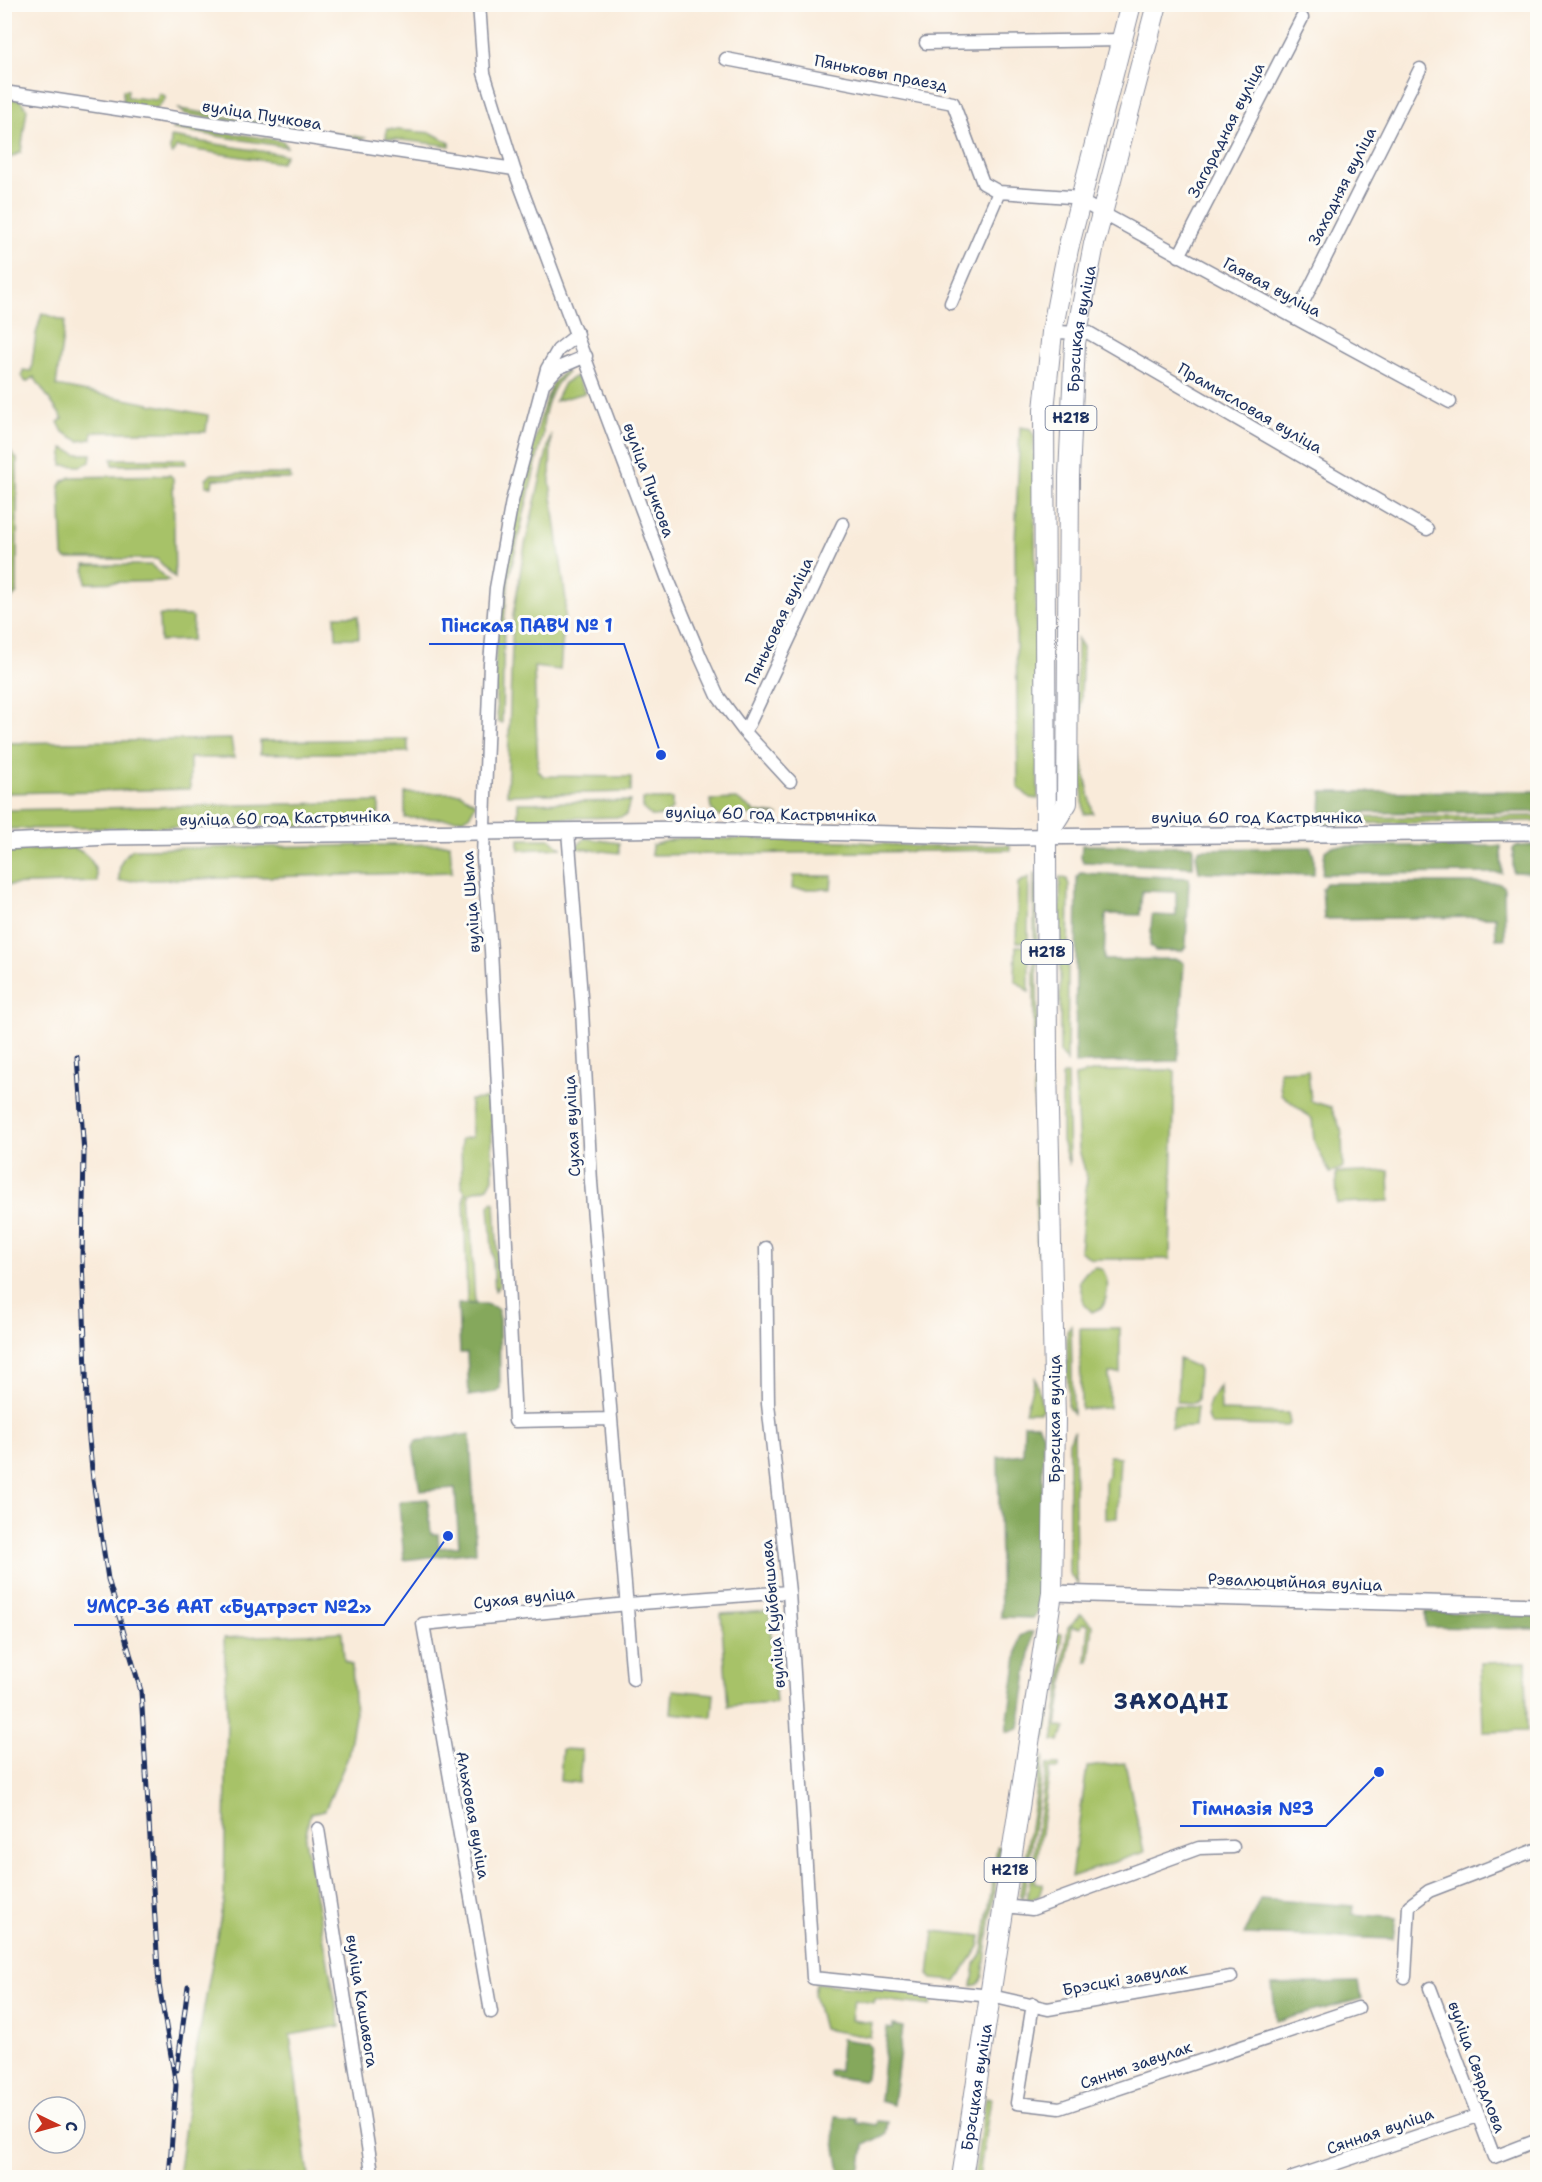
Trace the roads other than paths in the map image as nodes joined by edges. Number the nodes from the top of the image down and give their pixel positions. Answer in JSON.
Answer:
{"nodes":[{"id":1,"x":479,"y":4,"type":"edge"},
{"id":2,"x":1124,"y":4,"type":"edge"},
{"id":3,"x":1157,"y":4,"type":"edge"},
{"id":4,"x":1131,"y":5,"type":"edge"},
{"id":5,"x":1302,"y":18,"type":"dead end"},
{"id":6,"x":1122,"y":40,"type":"junction"},
{"id":7,"x":926,"y":43,"type":"dead end"},
{"id":8,"x":726,"y":59,"type":"dead end"},
{"id":9,"x":1420,"y":69,"type":"dead end"},
{"id":10,"x":4,"y":92,"type":"edge"},
{"id":11,"x":514,"y":169,"type":"junction"},
{"id":12,"x":999,"y":192,"type":"junction"},
{"id":13,"x":1080,"y":201,"type":"junction"},
{"id":14,"x":1102,"y":212,"type":"junction"},
{"id":15,"x":1179,"y":256,"type":"junction"},
{"id":16,"x":951,"y":303,"type":"dead end"},
{"id":17,"x":1295,"y":318,"type":"junction"},
{"id":18,"x":1052,"y":332,"type":"junction"},
{"id":19,"x":1077,"y":333,"type":"junction"},
{"id":20,"x":578,"y":334,"type":"junction"},
{"id":21,"x":586,"y":356,"type":"junction"},
{"id":22,"x":542,"y":385,"type":"junction"},
{"id":23,"x":1450,"y":402,"type":"dead end"},
{"id":24,"x":843,"y":524,"type":"dead end"},
{"id":25,"x":1427,"y":529,"type":"dead end"},
{"id":26,"x":744,"y":731,"type":"junction"},
{"id":27,"x":790,"y":781,"type":"dead end"},
{"id":28,"x":568,"y":831,"type":"junction"},
{"id":29,"x":1538,"y":832,"type":"edge"},
{"id":30,"x":484,"y":834,"type":"junction"},
{"id":31,"x":1047,"y":836,"type":"junction"},
{"id":32,"x":4,"y":842,"type":"edge"},
{"id":33,"x":766,"y":1248,"type":"dead end"},
{"id":34,"x":611,"y":1419,"type":"junction"},
{"id":35,"x":789,"y":1592,"type":"junction"},
{"id":36,"x":1052,"y":1593,"type":"junction"},
{"id":37,"x":628,"y":1604,"type":"junction"},
{"id":38,"x":1538,"y":1606,"type":"edge"},
{"id":39,"x":423,"y":1624,"type":"joint"},
{"id":40,"x":633,"y":1679,"type":"dead end"},
{"id":41,"x":318,"y":1829,"type":"dead end"},
{"id":42,"x":1233,"y":1847,"type":"dead end"},
{"id":43,"x":1538,"y":1849,"type":"edge"},
{"id":44,"x":1005,"y":1906,"type":"junction"},
{"id":45,"x":1230,"y":1977,"type":"dead end"},
{"id":46,"x":1405,"y":1977,"type":"dead end"},
{"id":47,"x":1430,"y":1988,"type":"dead end"},
{"id":48,"x":991,"y":1996,"type":"junction"},
{"id":49,"x":1033,"y":2004,"type":"junction"},
{"id":50,"x":1358,"y":2008,"type":"dead end"},
{"id":51,"x":491,"y":2012,"type":"dead end"},
{"id":52,"x":1477,"y":2116,"type":"junction"},
{"id":53,"x":1538,"y":2140,"type":"edge"},
{"id":54,"x":373,"y":2178,"type":"edge"},
{"id":55,"x":962,"y":2178,"type":"edge"},
{"id":56,"x":1293,"y":2178,"type":"edge"}],
"edges":[{"from":1,"to":11,"type":"street","name":"вуліца Пучкова"},
{"from":2,"to":4,"type":"street"},
{"from":3,"to":14,"type":"main road","name":"Брэсцкая вуліца","number":"Н218"},
{"from":4,"to":6,"type":"main road","name":"Брэсцкая вуліца","number":"Н218"},
{"from":5,"to":15,"type":"street","name":"Загарадная вуліца"},
{"from":6,"to":7,"type":"street"},
{"from":6,"to":13,"type":"main road","name":"Брэсцкая вуліца","number":"Н218"},
{"from":8,"to":12,"type":"street","name":"Пяньковы праезд"},
{"from":9,"to":17,"type":"street","name":"Заходняя вуліца"},
{"from":10,"to":11,"type":"street","name":"вуліца Пучкова"},
{"from":11,"to":20,"type":"street","name":"вуліца Пучкова"},
{"from":12,"to":13,"type":"street"},
{"from":12,"to":16,"type":"street"},
{"from":13,"to":14,"type":"street","name":"Гаявая вуліца"},
{"from":13,"to":18,"type":"main road","name":"Брэсцкая вуліца","number":"Н218"},
{"from":14,"to":15,"type":"street","name":"Гаявая вуліца"},
{"from":14,"to":19,"type":"main road","name":"Брэсцкая вуліца","number":"Н218"},
{"from":15,"to":17,"type":"street","name":"Гаявая вуліца"},
{"from":17,"to":23,"type":"street","name":"Гаявая вуліца"},
{"from":18,"to":19,"type":"street","name":"Прамысловая вуліца"},
{"from":18,"to":31,"type":"main road","name":"Брэсцкая вуліца","number":"Н218"},
{"from":19,"to":25,"type":"street","name":"Прамысловая вуліца"},
{"from":19,"to":31,"type":"main road","name":"Брэсцкая вуліца","number":"Н218"},
{"from":20,"to":21,"type":"street","name":"вуліца Пучкова"},
{"from":20,"to":22,"type":"street","name":"вуліца Шыла"},
{"from":21,"to":22,"type":"street"},
{"from":21,"to":26,"type":"street","name":"вуліца Пучкова"},
{"from":22,"to":30,"type":"street","name":"вуліца Шыла"},
{"from":24,"to":26,"type":"street","name":"Пяньковая вуліца"},
{"from":26,"to":27,"type":"street","name":"вуліца Пучкова"},
{"from":28,"to":30,"type":"street","name":"вуліца 60 год Кастрычніка"},
{"from":28,"to":31,"type":"street","name":"вуліца 60 год Кастрычніка"},
{"from":28,"to":34,"type":"street","name":"Сухая вуліца"},
{"from":29,"to":31,"type":"street","name":"вуліца 60 год Кастрычніка"},
{"from":30,"to":32,"type":"street","name":"вуліца 60 год Кастрычніка"},
{"from":30,"to":34,"type":"street","name":"вуліца Шыла"},
{"from":31,"to":36,"type":"main road","name":"Брэсцкая вуліца","number":"Н218"},
{"from":33,"to":35,"type":"street","name":"вуліца Куйбышава"},
{"from":34,"to":37,"type":"street","name":"Сухая вуліца"},
{"from":35,"to":37,"type":"street","name":"Сухая вуліца"},
{"from":35,"to":48,"type":"street","name":"вуліца Куйбышава"},
{"from":36,"to":38,"type":"street","name":"Рэвалюцыйная вуліца"},
{"from":36,"to":44,"type":"main road","name":"Брэсцкая вуліца","number":"Н218"},
{"from":37,"to":39,"type":"street","name":"Сухая вуліца"},
{"from":37,"to":40,"type":"street","name":"Сухая вуліца"},
{"from":39,"to":51,"type":"street","name":"Альховая вуліца"},
{"from":41,"to":54,"type":"street","name":"вуліца Кашавога"},
{"from":42,"to":44,"type":"street"},
{"from":43,"to":46,"type":"street"},
{"from":44,"to":48,"type":"main road","name":"Брэсцкая вуліца","number":"Н218"},
{"from":45,"to":49,"type":"street","name":"Брэсцкі завулак"},
{"from":47,"to":52,"type":"street","name":"вуліца Свярдлова"},
{"from":48,"to":49,"type":"street","name":"Брэсцкі завулак"},
{"from":48,"to":55,"type":"main road","name":"Брэсцкая вуліца","number":"Н218"},
{"from":49,"to":50,"type":"street","name":"Сянны завулак"},
{"from":52,"to":53,"type":"street","name":"вуліца Свярдлова"},
{"from":52,"to":56,"type":"street","name":"Сянная вуліца"}]}
